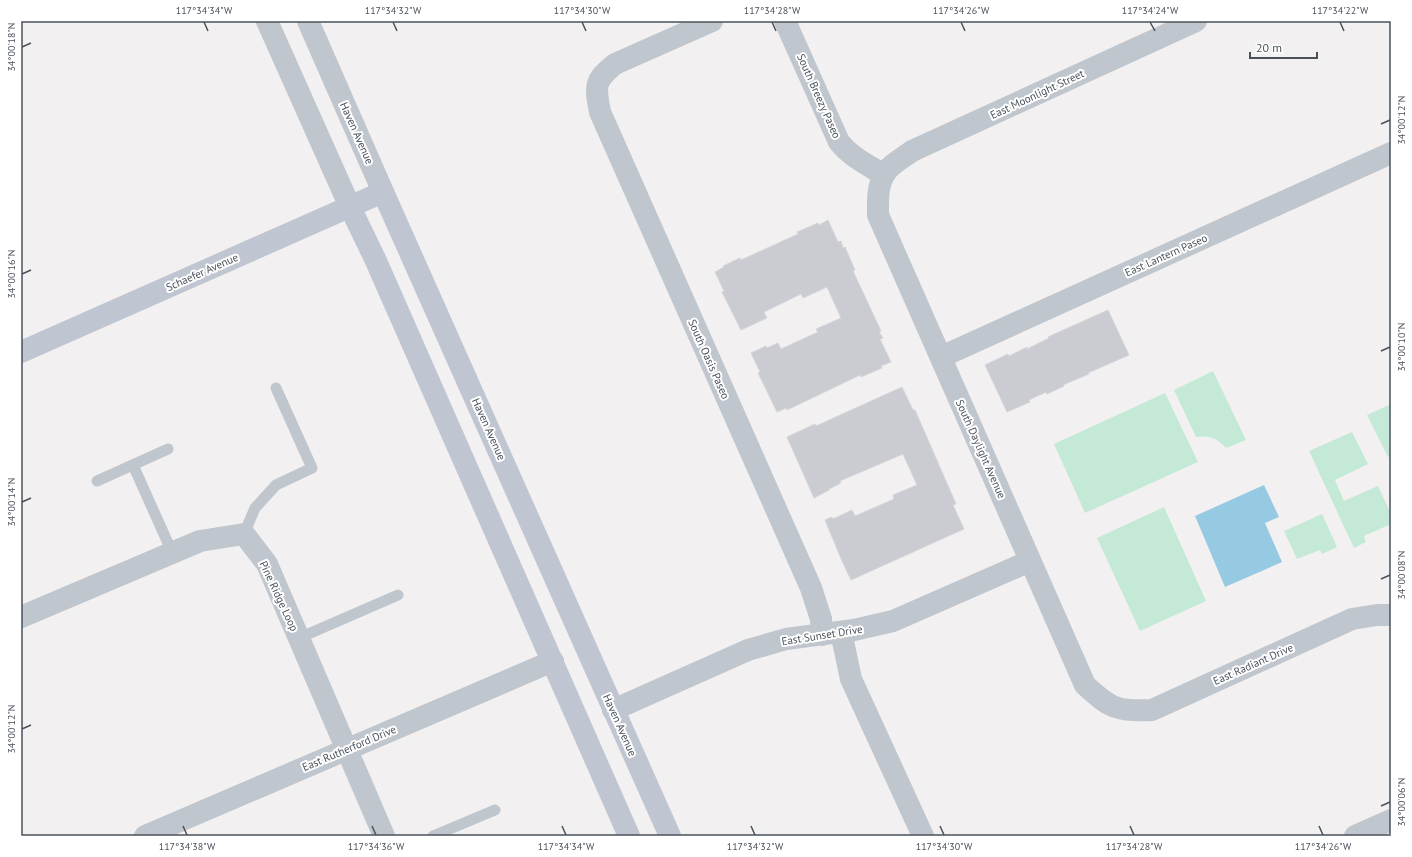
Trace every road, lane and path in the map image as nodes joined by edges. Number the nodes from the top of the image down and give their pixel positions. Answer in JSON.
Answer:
{"nodes":[{"id":1,"x":267,"y":21,"type":"edge"},
{"id":2,"x":308,"y":21,"type":"edge"},
{"id":3,"x":712,"y":21,"type":"edge"},
{"id":4,"x":785,"y":21,"type":"edge"},
{"id":5,"x":1196,"y":21,"type":"edge"},
{"id":6,"x":1391,"y":153,"type":"edge"},
{"id":7,"x":884,"y":175,"type":"junction"},
{"id":8,"x":383,"y":192,"type":"junction"},
{"id":9,"x":350,"y":207,"type":"junction"},
{"id":10,"x":21,"y":352,"type":"edge"},
{"id":11,"x":941,"y":357,"type":"junction"},
{"id":12,"x":276,"y":388,"type":"dead end"},
{"id":13,"x":168,"y":449,"type":"dead end"},
{"id":14,"x":133,"y":465,"type":"junction"},
{"id":15,"x":96,"y":481,"type":"dead end"},
{"id":16,"x":244,"y":534,"type":"junction"},
{"id":17,"x":172,"y":552,"type":"junction"},
{"id":18,"x":1030,"y":561,"type":"junction"},
{"id":19,"x":398,"y":595,"type":"dead end"},
{"id":20,"x":22,"y":613,"type":"edge"},
{"id":21,"x":1391,"y":615,"type":"edge"},
{"id":22,"x":831,"y":634,"type":"junction"},
{"id":23,"x":299,"y":638,"type":"junction"},
{"id":24,"x":553,"y":661,"type":"junction"},
{"id":25,"x":1116,"y":708,"type":"joint"},
{"id":26,"x":613,"y":710,"type":"junction"},
{"id":27,"x":347,"y":749,"type":"junction"},
{"id":28,"x":495,"y":810,"type":"dead end"},
{"id":29,"x":1391,"y":820,"type":"edge"},
{"id":30,"x":145,"y":836,"type":"edge"},
{"id":31,"x":384,"y":836,"type":"edge"},
{"id":32,"x":433,"y":836,"type":"edge"},
{"id":33,"x":629,"y":836,"type":"edge"},
{"id":34,"x":670,"y":836,"type":"edge"},
{"id":35,"x":923,"y":836,"type":"edge"},
{"id":36,"x":1354,"y":836,"type":"edge"}],
"edges":[{"from":1,"to":9,"type":"street"},
{"from":2,"to":8,"type":"street","name":"Haven Avenue"},
{"from":3,"to":22,"type":"street","name":"South Oasis Paseo"},
{"from":4,"to":7,"type":"street","name":"South Breezy Paseo"},
{"from":5,"to":7,"type":"street","name":"East Moonlight Street"},
{"from":6,"to":11,"type":"street","name":"East Lantern Paseo"},
{"from":7,"to":11,"type":"street","name":"South Daylight Avenue"},
{"from":8,"to":9,"type":"main road","name":"Schaefer Avenue"},
{"from":8,"to":26,"type":"main road","name":"Haven Avenue"},
{"from":9,"to":10,"type":"main road","name":"Schaefer Avenue"},
{"from":9,"to":24,"type":"main road"},
{"from":11,"to":18,"type":"street","name":"South Daylight Avenue"},
{"from":12,"to":16,"type":"lane"},
{"from":13,"to":14,"type":"lane"},
{"from":14,"to":15,"type":"lane"},
{"from":14,"to":17,"type":"lane"},
{"from":16,"to":17,"type":"street"},
{"from":16,"to":23,"type":"street","name":"Pine Ridge Loop"},
{"from":17,"to":20,"type":"street"},
{"from":18,"to":22,"type":"street","name":"East Sunset Drive"},
{"from":18,"to":25,"type":"street","name":"South Daylight Avenue"},
{"from":19,"to":23,"type":"lane"},
{"from":21,"to":25,"type":"street","name":"East Radiant Drive"},
{"from":22,"to":26,"type":"street","name":"East Sunset Drive"},
{"from":22,"to":35,"type":"street","name":"South Oasis Paseo"},
{"from":23,"to":27,"type":"street","name":"Pine Ridge Loop"},
{"from":24,"to":27,"type":"street","name":"East Rutherford Drive"},
{"from":24,"to":33,"type":"main road"},
{"from":26,"to":34,"type":"main road","name":"Haven Avenue"},
{"from":27,"to":30,"type":"street","name":"East Rutherford Drive"},
{"from":27,"to":31,"type":"street","name":"Pine Ridge Loop"},
{"from":28,"to":32,"type":"lane"},
{"from":29,"to":36,"type":"street"}]}
